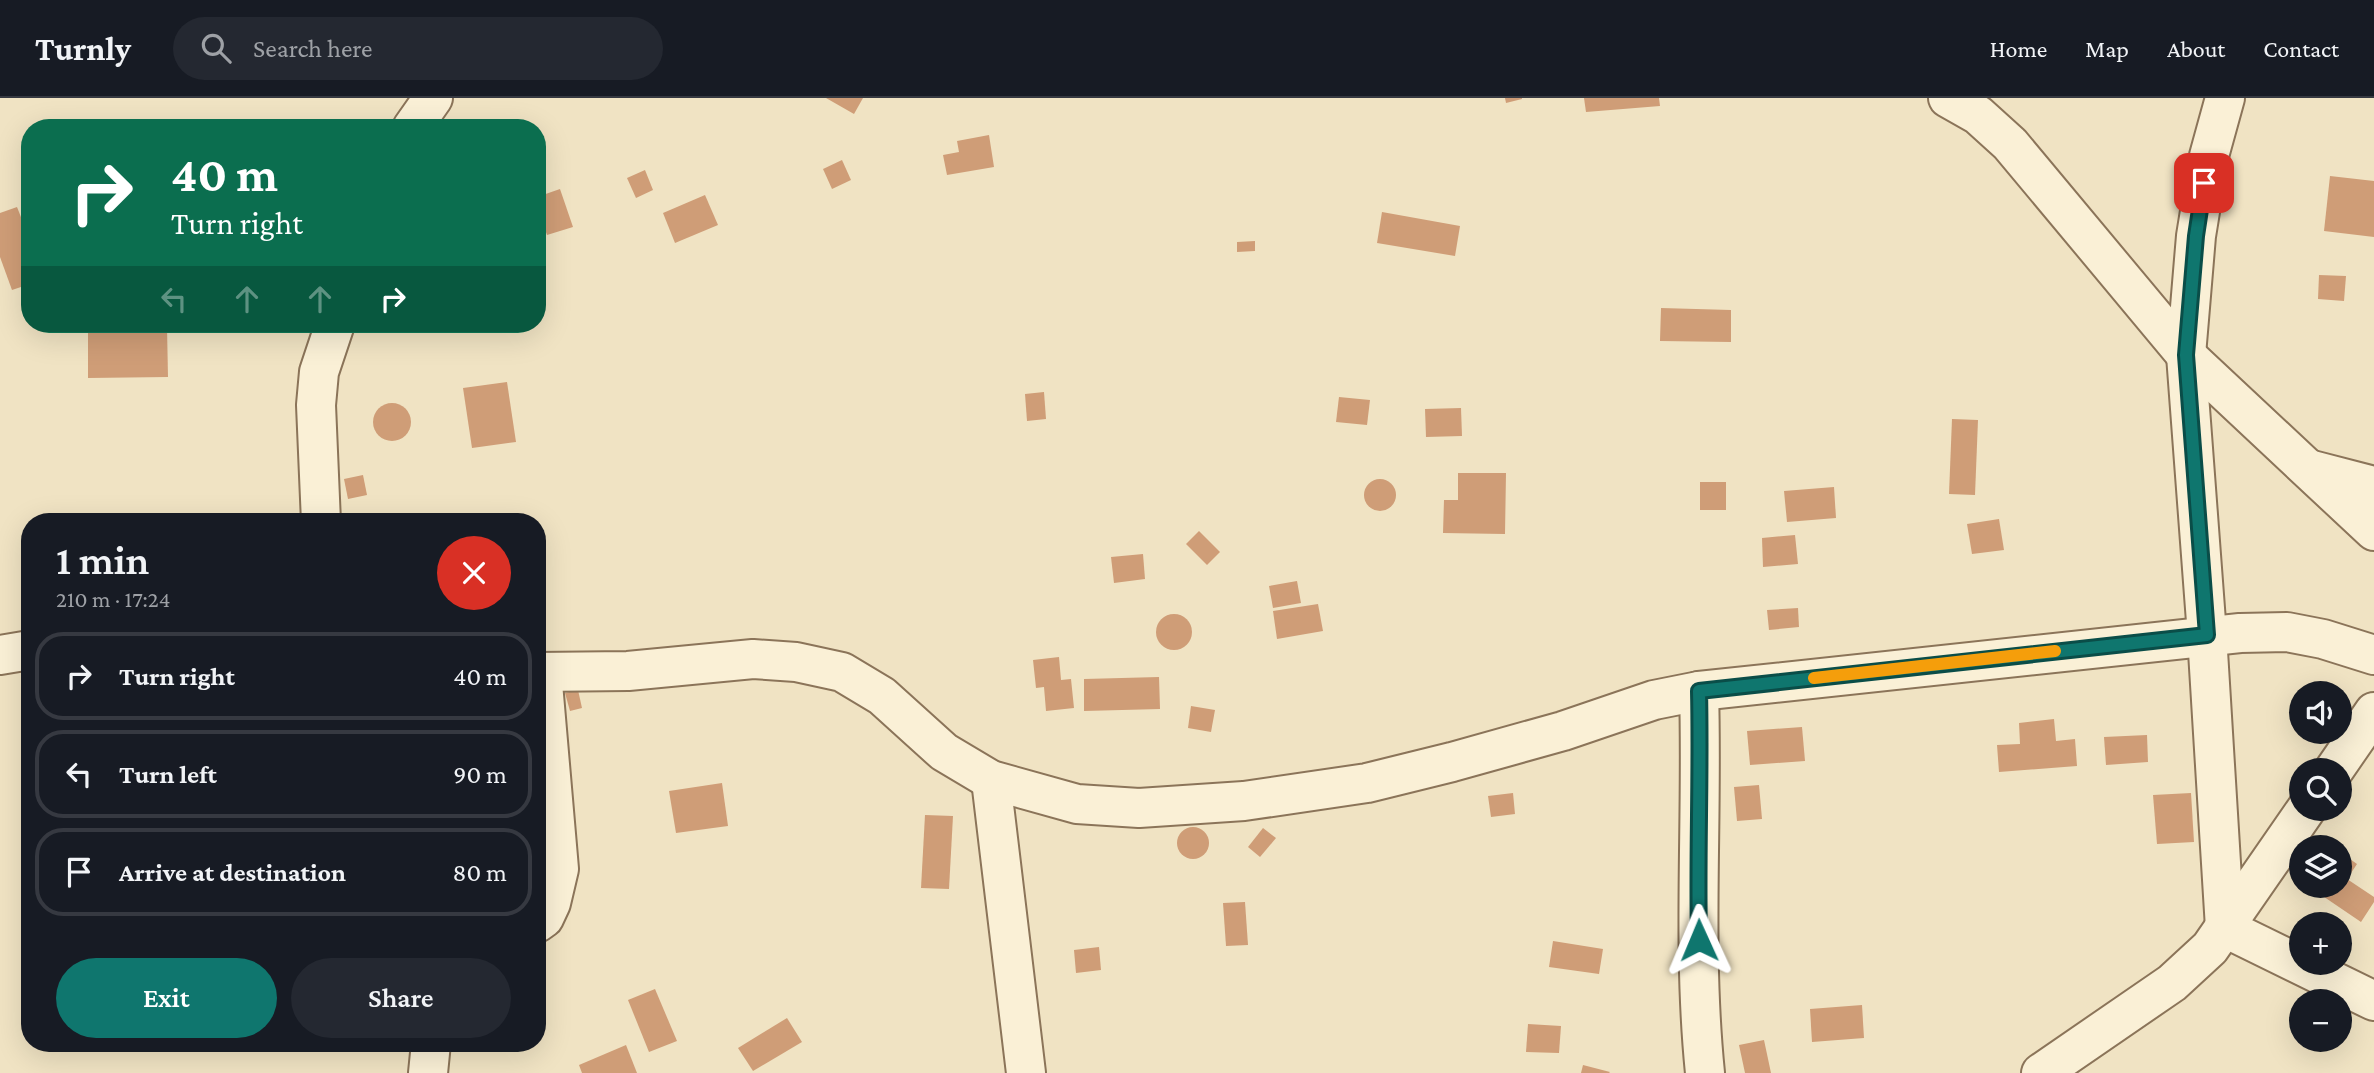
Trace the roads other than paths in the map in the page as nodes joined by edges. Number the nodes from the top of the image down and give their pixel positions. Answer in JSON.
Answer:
{"nodes":[{"id":1,"x":433,"y":98,"type":"edge"},
{"id":2,"x":1948,"y":98,"type":"edge"},
{"id":3,"x":2225,"y":98,"type":"edge"},
{"id":4,"x":418,"y":119,"type":"edge"},
{"id":5,"x":332,"y":333,"type":"edge"},
{"id":6,"x":2186,"y":355,"type":"junction"},
{"id":7,"x":2306,"y":469,"type":"junction"},
{"id":8,"x":2374,"y":486,"type":"edge"},
{"id":9,"x":321,"y":513,"type":"edge"},
{"id":10,"x":2374,"y":531,"type":"edge"},
{"id":11,"x":2207,"y":635,"type":"junction"},
{"id":12,"x":21,"y":652,"type":"edge"},
{"id":13,"x":0,"y":655,"type":"edge"},
{"id":14,"x":2374,"y":655,"type":"edge"},
{"id":15,"x":546,"y":672,"type":"edge"},
{"id":16,"x":1699,"y":691,"type":"junction"},
{"id":17,"x":2374,"y":712,"type":"edge"},
{"id":18,"x":546,"y":734,"type":"edge"},
{"id":19,"x":2342,"y":758,"type":"edge"},
{"id":20,"x":991,"y":780,"type":"junction"},
{"id":21,"x":2299,"y":821,"type":"edge"},
{"id":22,"x":546,"y":914,"type":"edge"},
{"id":23,"x":2225,"y":928,"type":"junction"},
{"id":24,"x":2374,"y":1001,"type":"edge"},
{"id":25,"x":430,"y":1052,"type":"edge"},
{"id":26,"x":428,"y":1073,"type":"edge"},
{"id":27,"x":1026,"y":1073,"type":"edge"},
{"id":28,"x":1705,"y":1073,"type":"edge"},
{"id":29,"x":2041,"y":1073,"type":"edge"}],
"edges":[{"from":1,"to":4,"type":"street"},
{"from":2,"to":6,"type":"street"},
{"from":3,"to":6,"type":"street"},
{"from":5,"to":9,"type":"street"},
{"from":6,"to":7,"type":"street"},
{"from":6,"to":11,"type":"street"},
{"from":7,"to":8,"type":"street"},
{"from":7,"to":10,"type":"street"},
{"from":11,"to":14,"type":"street"},
{"from":11,"to":16,"type":"street"},
{"from":11,"to":23,"type":"street"},
{"from":12,"to":13,"type":"street"},
{"from":15,"to":20,"type":"street"},
{"from":16,"to":20,"type":"street"},
{"from":16,"to":28,"type":"street"},
{"from":17,"to":19,"type":"street"},
{"from":18,"to":22,"type":"street"},
{"from":20,"to":27,"type":"street"},
{"from":21,"to":23,"type":"street"},
{"from":23,"to":24,"type":"street"},
{"from":23,"to":29,"type":"street"},
{"from":25,"to":26,"type":"street"}]}
